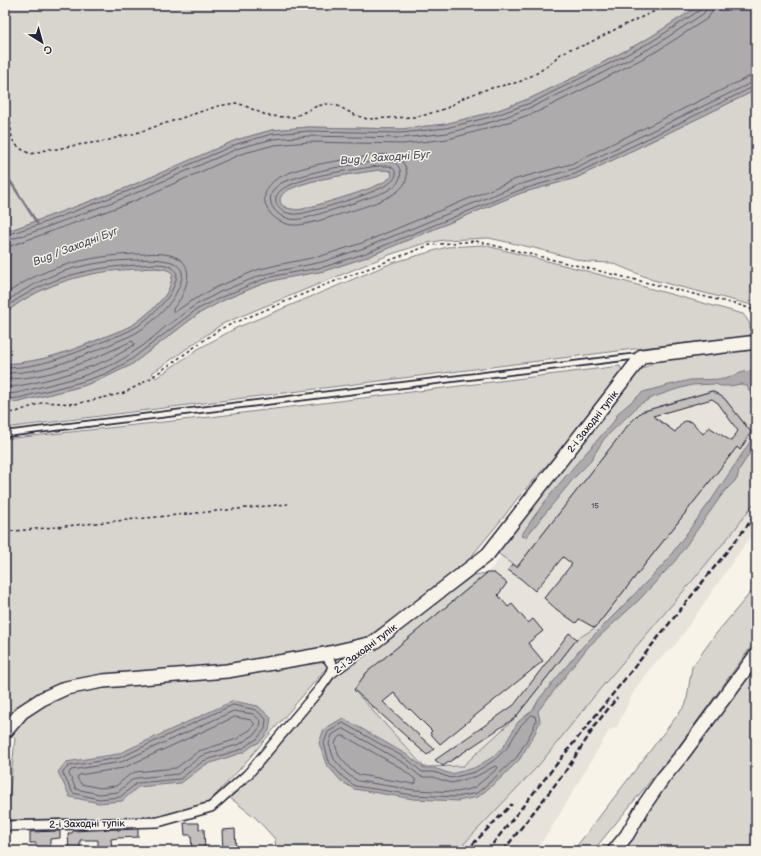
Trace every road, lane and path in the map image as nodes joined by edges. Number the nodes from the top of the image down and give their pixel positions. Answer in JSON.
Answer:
{"nodes":[{"id":1,"x":668,"y":5,"type":"edge"},
{"id":2,"x":5,"y":112,"type":"edge"},
{"id":3,"x":756,"y":311,"type":"edge"},
{"id":4,"x":756,"y":344,"type":"edge"},
{"id":5,"x":642,"y":356,"type":"junction"},
{"id":6,"x":5,"y":413,"type":"edge"},
{"id":7,"x":5,"y":434,"type":"edge"},
{"id":8,"x":288,"y":504,"type":"dead end"},
{"id":9,"x":5,"y":532,"type":"edge"},
{"id":10,"x":373,"y":643,"type":"junction"},
{"id":11,"x":325,"y":654,"type":"junction"},
{"id":12,"x":756,"y":654,"type":"edge"},
{"id":13,"x":330,"y":674,"type":"junction"},
{"id":14,"x":5,"y":732,"type":"edge"},
{"id":15,"x":5,"y":826,"type":"edge"},
{"id":16,"x":614,"y":851,"type":"edge"}],
"edges":[{"from":1,"to":2,"type":"path"},
{"from":3,"to":6,"type":"path"},
{"from":4,"to":5,"type":"main road"},
{"from":5,"to":7,"type":"lane"},
{"from":5,"to":10,"type":"main road","name":"2-і Заходні тупік"},
{"from":8,"to":9,"type":"path"},
{"from":10,"to":11,"type":"main road"},
{"from":10,"to":13,"type":"street","name":"2-і Заходні тупік"},
{"from":11,"to":13,"type":"street"},
{"from":11,"to":14,"type":"main road"},
{"from":12,"to":16,"type":"main road"},
{"from":13,"to":15,"type":"street","name":"2-і Заходні тупік"}]}
